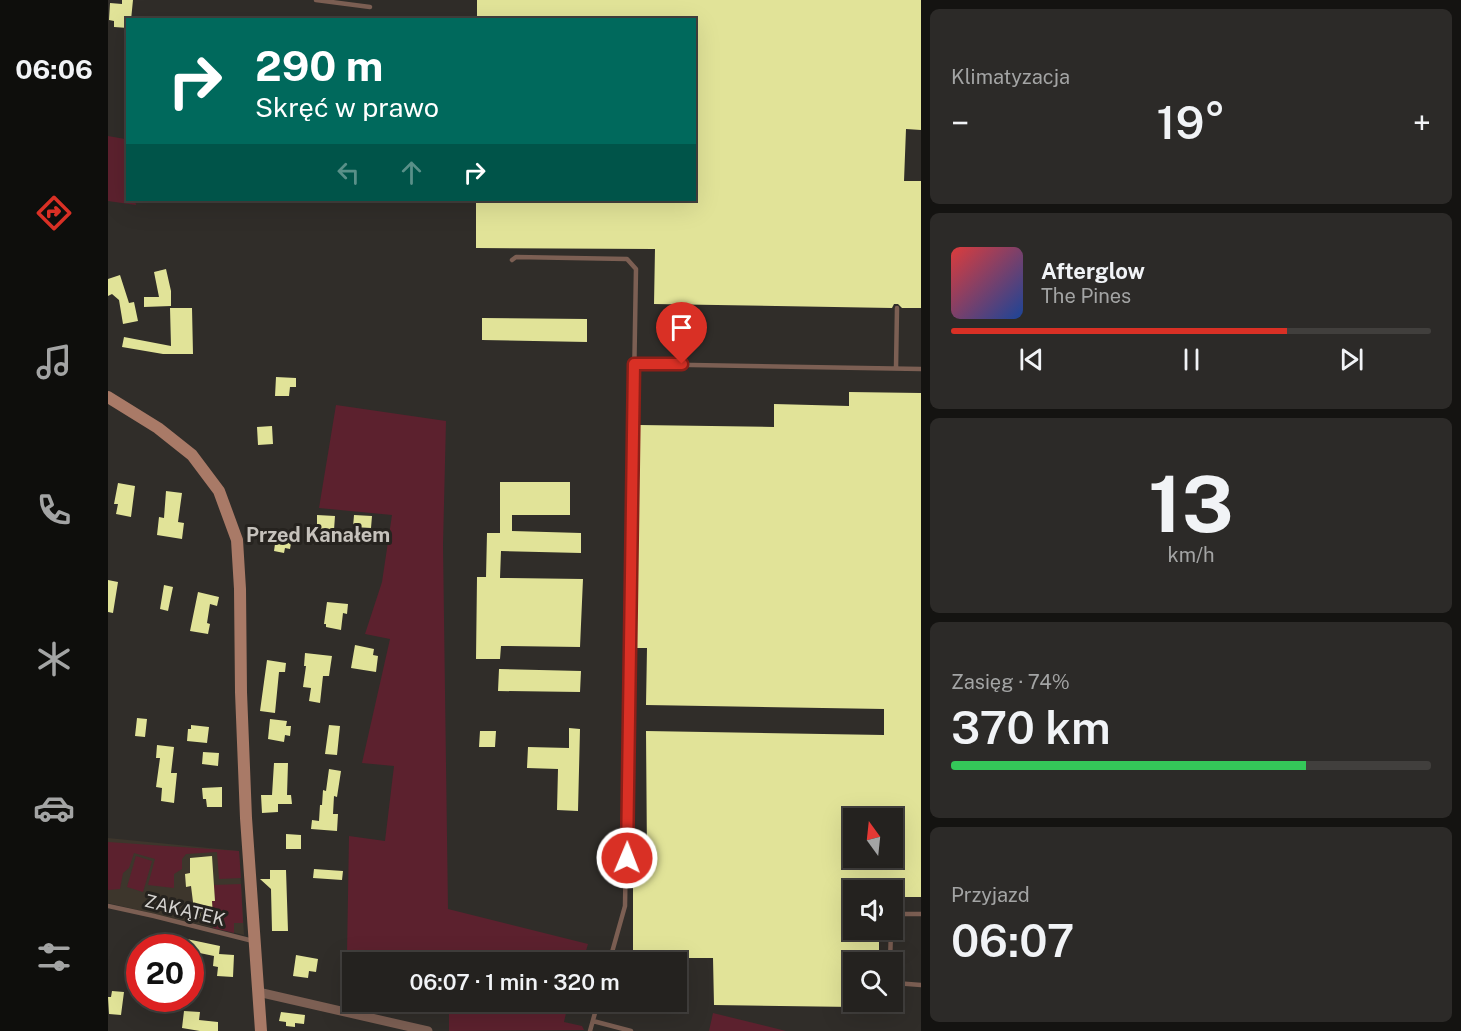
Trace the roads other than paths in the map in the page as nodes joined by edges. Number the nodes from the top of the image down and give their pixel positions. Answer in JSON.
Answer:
{"nodes":[{"id":1,"x":316,"y":0,"type":"edge"},
{"id":2,"x":370,"y":7,"type":"dead end"},
{"id":3,"x":512,"y":260,"type":"dead end"},
{"id":4,"x":897,"y":308,"type":"dead end"},
{"id":5,"x":634,"y":364,"type":"junction"},
{"id":6,"x":896,"y":368,"type":"junction"},
{"id":7,"x":921,"y":369,"type":"edge"},
{"id":8,"x":108,"y":397,"type":"edge"},
{"id":9,"x":108,"y":906,"type":"edge"},
{"id":10,"x":903,"y":914,"type":"edge"},
{"id":11,"x":921,"y":914,"type":"edge"},
{"id":12,"x":256,"y":942,"type":"junction"},
{"id":13,"x":612,"y":952,"type":"edge"},
{"id":14,"x":903,"y":984,"type":"edge"},
{"id":15,"x":921,"y":985,"type":"edge"},
{"id":16,"x":258,"y":992,"type":"junction"},
{"id":17,"x":596,"y":1012,"type":"edge"},
{"id":18,"x":593,"y":1022,"type":"junction"},
{"id":19,"x":261,"y":1031,"type":"edge"},
{"id":20,"x":428,"y":1031,"type":"edge"},
{"id":21,"x":590,"y":1031,"type":"edge"},
{"id":22,"x":631,"y":1031,"type":"edge"}],
"edges":[{"from":1,"to":2,"type":"lane"},
{"from":3,"to":5,"type":"lane"},
{"from":4,"to":6,"type":"lane"},
{"from":5,"to":6,"type":"lane"},
{"from":5,"to":13,"type":"lane"},
{"from":6,"to":7,"type":"lane"},
{"from":8,"to":12,"type":"street"},
{"from":9,"to":12,"type":"lane","name":"ZAKĄTEK"},
{"from":10,"to":11,"type":"lane"},
{"from":12,"to":16,"type":"street"},
{"from":14,"to":15,"type":"lane"},
{"from":16,"to":19,"type":"street"},
{"from":16,"to":20,"type":"street"},
{"from":17,"to":18,"type":"lane"},
{"from":18,"to":21,"type":"lane"},
{"from":18,"to":22,"type":"lane"}]}
